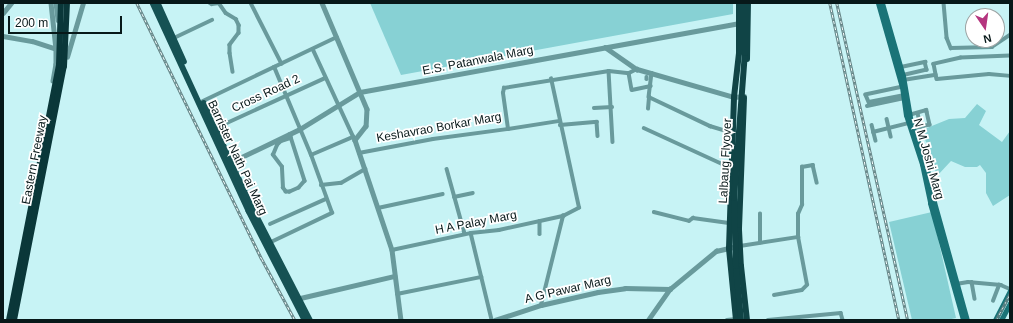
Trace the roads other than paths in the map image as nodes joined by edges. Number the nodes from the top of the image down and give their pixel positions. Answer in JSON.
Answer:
{"nodes":[{"id":1,"x":11,"y":3,"type":"edge"},
{"id":2,"x":51,"y":3,"type":"edge"},
{"id":3,"x":56,"y":3,"type":"edge"},
{"id":4,"x":61,"y":3,"type":"edge"},
{"id":5,"x":67,"y":3,"type":"edge"},
{"id":6,"x":83,"y":3,"type":"edge"},
{"id":7,"x":153,"y":3,"type":"edge"},
{"id":8,"x":158,"y":3,"type":"edge"},
{"id":9,"x":210,"y":3,"type":"edge"},
{"id":10,"x":251,"y":3,"type":"edge"},
{"id":11,"x":322,"y":3,"type":"edge"},
{"id":12,"x":739,"y":3,"type":"edge"},
{"id":13,"x":744,"y":3,"type":"edge"},
{"id":14,"x":748,"y":3,"type":"edge"},
{"id":15,"x":878,"y":3,"type":"edge"},
{"id":16,"x":882,"y":3,"type":"edge"},
{"id":17,"x":944,"y":3,"type":"edge"},
{"id":18,"x":3,"y":13,"type":"edge"},
{"id":19,"x":884,"y":17,"type":"junction"},
{"id":20,"x":212,"y":20,"type":"dead end"},
{"id":21,"x":748,"y":22,"type":"junction"},
{"id":22,"x":739,"y":23,"type":"junction"},
{"id":23,"x":1010,"y":35,"type":"edge"},
{"id":24,"x":3,"y":36,"type":"edge"},
{"id":25,"x":337,"y":37,"type":"junction"},
{"id":26,"x":174,"y":38,"type":"junction"},
{"id":27,"x":619,"y":44,"type":"junction"},
{"id":28,"x":605,"y":47,"type":"junction"},
{"id":29,"x":56,"y":49,"type":"junction"},
{"id":30,"x":313,"y":49,"type":"junction"},
{"id":31,"x":68,"y":52,"type":"junction"},
{"id":32,"x":618,"y":56,"type":"junction"},
{"id":33,"x":1010,"y":56,"type":"edge"},
{"id":34,"x":282,"y":64,"type":"junction"},
{"id":35,"x":899,"y":65,"type":"junction"},
{"id":36,"x":908,"y":65,"type":"junction"},
{"id":37,"x":274,"y":68,"type":"junction"},
{"id":38,"x":637,"y":69,"type":"junction"},
{"id":39,"x":609,"y":71,"type":"junction"},
{"id":40,"x":233,"y":72,"type":"dead end"},
{"id":41,"x":629,"y":73,"type":"junction"},
{"id":42,"x":910,"y":74,"type":"junction"},
{"id":43,"x":936,"y":75,"type":"junction"},
{"id":44,"x":1010,"y":76,"type":"edge"},
{"id":45,"x":649,"y":77,"type":"junction"},
{"id":46,"x":326,"y":78,"type":"junction"},
{"id":47,"x":902,"y":78,"type":"junction"},
{"id":48,"x":551,"y":79,"type":"junction"},
{"id":49,"x":904,"y":86,"type":"junction"},
{"id":50,"x":648,"y":87,"type":"junction"},
{"id":51,"x":360,"y":92,"type":"junction"},
{"id":52,"x":286,"y":96,"type":"junction"},
{"id":53,"x":744,"y":96,"type":"junction"},
{"id":54,"x":905,"y":96,"type":"junction"},
{"id":55,"x":649,"y":97,"type":"junction"},
{"id":56,"x":734,"y":97,"type":"junction"},
{"id":57,"x":203,"y":102,"type":"junction"},
{"id":58,"x":338,"y":106,"type":"junction"},
{"id":59,"x":867,"y":106,"type":"dead end"},
{"id":60,"x":612,"y":107,"type":"junction"},
{"id":61,"x":594,"y":108,"type":"dead end"},
{"id":62,"x":648,"y":109,"type":"dead end"},
{"id":63,"x":206,"y":112,"type":"junction"},
{"id":64,"x":918,"y":113,"type":"junction"},
{"id":65,"x":908,"y":115,"type":"junction"},
{"id":66,"x":887,"y":119,"type":"dead end"},
{"id":67,"x":560,"y":123,"type":"junction"},
{"id":68,"x":910,"y":123,"type":"junction"},
{"id":69,"x":872,"y":125,"type":"dead end"},
{"id":70,"x":922,"y":127,"type":"junction"},
{"id":71,"x":216,"y":128,"type":"junction"},
{"id":72,"x":644,"y":128,"type":"dead end"},
{"id":73,"x":889,"y":128,"type":"junction"},
{"id":74,"x":300,"y":129,"type":"junction"},
{"id":75,"x":508,"y":129,"type":"junction"},
{"id":76,"x":912,"y":129,"type":"junction"},
{"id":77,"x":874,"y":132,"type":"junction"},
{"id":78,"x":733,"y":133,"type":"junction"},
{"id":79,"x":290,"y":136,"type":"junction"},
{"id":80,"x":598,"y":136,"type":"dead end"},
{"id":81,"x":891,"y":137,"type":"dead end"},
{"id":82,"x":354,"y":138,"type":"junction"},
{"id":83,"x":876,"y":141,"type":"dead end"},
{"id":84,"x":613,"y":142,"type":"dead end"},
{"id":85,"x":359,"y":153,"type":"junction"},
{"id":86,"x":311,"y":155,"type":"junction"},
{"id":87,"x":230,"y":163,"type":"junction"},
{"id":88,"x":731,"y":168,"type":"junction"},
{"id":89,"x":365,"y":169,"type":"junction"},
{"id":90,"x":447,"y":169,"type":"dead end"},
{"id":91,"x":817,"y":183,"type":"dead end"},
{"id":92,"x":322,"y":185,"type":"junction"},
{"id":93,"x":473,"y":193,"type":"dead end"},
{"id":94,"x":443,"y":194,"type":"dead end"},
{"id":95,"x":454,"y":197,"type":"junction"},
{"id":96,"x":326,"y":199,"type":"junction"},
{"id":97,"x":378,"y":208,"type":"junction"},
{"id":98,"x":654,"y":212,"type":"dead end"},
{"id":99,"x":760,"y":214,"type":"dead end"},
{"id":100,"x":563,"y":216,"type":"junction"},
{"id":101,"x":540,"y":221,"type":"junction"},
{"id":102,"x":729,"y":223,"type":"junction"},
{"id":103,"x":270,"y":224,"type":"dead end"},
{"id":104,"x":471,"y":232,"type":"junction"},
{"id":105,"x":464,"y":234,"type":"junction"},
{"id":106,"x":540,"y":234,"type":"dead end"},
{"id":107,"x":798,"y":237,"type":"junction"},
{"id":108,"x":760,"y":243,"type":"junction"},
{"id":109,"x":269,"y":244,"type":"junction"},
{"id":110,"x":740,"y":246,"type":"junction"},
{"id":111,"x":729,"y":248,"type":"junction"},
{"id":112,"x":392,"y":250,"type":"junction"},
{"id":113,"x":394,"y":276,"type":"junction"},
{"id":114,"x":481,"y":277,"type":"junction"},
{"id":115,"x":972,"y":282,"type":"junction"},
{"id":116,"x":955,"y":284,"type":"junction"},
{"id":117,"x":998,"y":285,"type":"junction"},
{"id":118,"x":670,"y":289,"type":"junction"},
{"id":119,"x":1010,"y":290,"type":"edge"},
{"id":120,"x":397,"y":294,"type":"junction"},
{"id":121,"x":774,"y":295,"type":"dead end"},
{"id":122,"x":297,"y":298,"type":"junction"},
{"id":123,"x":975,"y":299,"type":"dead end"},
{"id":124,"x":993,"y":301,"type":"dead end"},
{"id":125,"x":1009,"y":301,"type":"edge"},
{"id":126,"x":541,"y":305,"type":"junction"},
{"id":127,"x":1003,"y":310,"type":"junction"},
{"id":128,"x":8,"y":320,"type":"edge"},
{"id":129,"x":15,"y":320,"type":"edge"},
{"id":130,"x":305,"y":320,"type":"edge"},
{"id":131,"x":310,"y":320,"type":"edge"},
{"id":132,"x":401,"y":320,"type":"edge"},
{"id":133,"x":494,"y":320,"type":"edge"},
{"id":134,"x":648,"y":320,"type":"edge"},
{"id":135,"x":727,"y":320,"type":"edge"},
{"id":136,"x":738,"y":320,"type":"edge"},
{"id":137,"x":747,"y":320,"type":"edge"},
{"id":138,"x":768,"y":320,"type":"edge"},
{"id":139,"x":842,"y":320,"type":"edge"},
{"id":140,"x":963,"y":320,"type":"edge"},
{"id":141,"x":967,"y":320,"type":"edge"},
{"id":142,"x":995,"y":320,"type":"edge"},
{"id":143,"x":1001,"y":320,"type":"edge"}],
"edges":[{"from":1,"to":18,"type":"street"},
{"from":2,"to":29,"type":"street"},
{"from":3,"to":31,"type":"street"},
{"from":4,"to":128,"type":"highway","name":"Eastern Freeway","bridge":true},
{"from":5,"to":129,"type":"highway","name":"Eastern Freeway","bridge":true},
{"from":6,"to":31,"type":"street"},
{"from":7,"to":63,"type":"main road","name":"Barrister Nath Pai Marg"},
{"from":8,"to":26,"type":"main road","name":"Barrister Nath Pai Marg"},
{"from":9,"to":40,"type":"street"},
{"from":10,"to":34,"type":"street"},
{"from":11,"to":25,"type":"street"},
{"from":12,"to":22,"type":"highway"},
{"from":13,"to":136,"type":"highway","name":"Lalbaug Flyover","bridge":true},
{"from":14,"to":21,"type":"highway"},
{"from":15,"to":19,"type":"main road","name":"N M Joshi Marg"},
{"from":16,"to":19,"type":"main road","name":"N M Joshi Marg"},
{"from":17,"to":23,"type":"street"},
{"from":19,"to":35,"type":"main road","name":"N M Joshi Marg"},
{"from":20,"to":26,"type":"street"},
{"from":21,"to":22,"type":"street","name":"E.S. Patanwala Marg"},
{"from":21,"to":53,"type":"highway"},
{"from":22,"to":27,"type":"street","name":"E.S. Patanwala Marg"},
{"from":22,"to":56,"type":"highway"},
{"from":24,"to":29,"type":"street"},
{"from":25,"to":30,"type":"street"},
{"from":25,"to":51,"type":"street"},
{"from":26,"to":57,"type":"main road","name":"Barrister Nath Pai Marg"},
{"from":27,"to":28,"type":"street","name":"E.S. Patanwala Marg"},
{"from":27,"to":32,"type":"street"},
{"from":28,"to":32,"type":"street"},
{"from":28,"to":51,"type":"street","name":"E.S. Patanwala Marg"},
{"from":29,"to":31,"type":"street"},
{"from":29,"to":128,"type":"street"},
{"from":30,"to":34,"type":"street"},
{"from":30,"to":46,"type":"street"},
{"from":31,"to":129,"type":"street"},
{"from":32,"to":38,"type":"street"},
{"from":33,"to":43,"type":"street"},
{"from":34,"to":37,"type":"street"},
{"from":35,"to":36,"type":"street"},
{"from":35,"to":47,"type":"main road","name":"N M Joshi Marg"},
{"from":36,"to":42,"type":"street"},
{"from":36,"to":42,"type":"street"},
{"from":37,"to":52,"type":"street"},
{"from":37,"to":57,"type":"street"},
{"from":38,"to":41,"type":"street"},
{"from":38,"to":45,"type":"street"},
{"from":39,"to":41,"type":"street"},
{"from":39,"to":48,"type":"street"},
{"from":39,"to":60,"type":"street"},
{"from":41,"to":50,"type":"street"},
{"from":42,"to":47,"type":"street"},
{"from":43,"to":44,"type":"street"},
{"from":43,"to":47,"type":"street"},
{"from":45,"to":50,"type":"street"},
{"from":45,"to":56,"type":"street"},
{"from":46,"to":52,"type":"street","name":"Cross Road 2"},
{"from":46,"to":58,"type":"street"},
{"from":47,"to":49,"type":"main road","name":"N M Joshi Marg"},
{"from":48,"to":67,"type":"street"},
{"from":48,"to":75,"type":"street","name":"Keshavrao Borkar Marg"},
{"from":49,"to":54,"type":"main road","name":"N M Joshi Marg"},
{"from":49,"to":54,"type":"street"},
{"from":50,"to":55,"type":"street"},
{"from":51,"to":58,"type":"street","name":"E.S. Patanwala Marg"},
{"from":51,"to":82,"type":"street"},
{"from":52,"to":71,"type":"street","name":"Cross Road 2"},
{"from":52,"to":74,"type":"street"},
{"from":53,"to":56,"type":"street"},
{"from":53,"to":110,"type":"highway"},
{"from":54,"to":59,"type":"street"},
{"from":54,"to":65,"type":"main road","name":"N M Joshi Marg"},
{"from":55,"to":62,"type":"street"},
{"from":55,"to":78,"type":"street"},
{"from":56,"to":78,"type":"highway"},
{"from":57,"to":63,"type":"main road","name":"Barrister Nath Pai Marg"},
{"from":58,"to":74,"type":"street","name":"E.S. Patanwala Marg"},
{"from":58,"to":82,"type":"street"},
{"from":60,"to":61,"type":"street"},
{"from":60,"to":84,"type":"street"},
{"from":63,"to":71,"type":"main road","name":"Barrister Nath Pai Marg"},
{"from":63,"to":87,"type":"main road","name":"Barrister Nath Pai Marg"},
{"from":64,"to":65,"type":"street"},
{"from":64,"to":70,"type":"street"},
{"from":64,"to":70,"type":"street"},
{"from":65,"to":68,"type":"main road","name":"N M Joshi Marg"},
{"from":66,"to":73,"type":"street"},
{"from":67,"to":75,"type":"street"},
{"from":67,"to":80,"type":"street"},
{"from":67,"to":100,"type":"street"},
{"from":68,"to":73,"type":"street"},
{"from":68,"to":76,"type":"main road","name":"N M Joshi Marg"},
{"from":69,"to":77,"type":"street"},
{"from":70,"to":76,"type":"street"},
{"from":71,"to":87,"type":"main road","name":"Barrister Nath Pai Marg"},
{"from":72,"to":88,"type":"street"},
{"from":73,"to":77,"type":"street"},
{"from":73,"to":81,"type":"street"},
{"from":74,"to":79,"type":"street","name":"E.S. Patanwala Marg"},
{"from":74,"to":86,"type":"street"},
{"from":75,"to":85,"type":"street","name":"Keshavrao Borkar Marg"},
{"from":76,"to":116,"type":"main road","name":"N M Joshi Marg"},
{"from":77,"to":83,"type":"street"},
{"from":78,"to":88,"type":"highway"},
{"from":79,"to":79,"type":"street"},
{"from":79,"to":87,"type":"street","name":"E.S. Patanwala Marg"},
{"from":82,"to":85,"type":"street"},
{"from":82,"to":86,"type":"street"},
{"from":85,"to":89,"type":"street"},
{"from":86,"to":92,"type":"street"},
{"from":87,"to":109,"type":"main road","name":"Barrister Nath Pai Marg"},
{"from":88,"to":102,"type":"highway"},
{"from":89,"to":92,"type":"street"},
{"from":89,"to":97,"type":"street"},
{"from":90,"to":95,"type":"street"},
{"from":91,"to":107,"type":"street"},
{"from":92,"to":96,"type":"street"},
{"from":93,"to":95,"type":"street"},
{"from":94,"to":97,"type":"street"},
{"from":95,"to":105,"type":"street"},
{"from":96,"to":103,"type":"street"},
{"from":96,"to":109,"type":"street"},
{"from":97,"to":112,"type":"street"},
{"from":98,"to":102,"type":"street"},
{"from":99,"to":108,"type":"street"},
{"from":100,"to":101,"type":"street","name":"H A Palay Marg"},
{"from":100,"to":126,"type":"street"},
{"from":101,"to":104,"type":"street","name":"H A Palay Marg"},
{"from":101,"to":106,"type":"street"},
{"from":102,"to":111,"type":"highway"},
{"from":104,"to":105,"type":"street","name":"H A Palay Marg"},
{"from":104,"to":114,"type":"street"},
{"from":105,"to":112,"type":"street","name":"H A Palay Marg"},
{"from":107,"to":108,"type":"street"},
{"from":107,"to":121,"type":"street"},
{"from":108,"to":110,"type":"street"},
{"from":109,"to":122,"type":"main road","name":"Barrister Nath Pai Marg"},
{"from":110,"to":111,"type":"street"},
{"from":110,"to":137,"type":"highway"},
{"from":111,"to":118,"type":"street"},
{"from":111,"to":136,"type":"highway"},
{"from":112,"to":113,"type":"street"},
{"from":113,"to":120,"type":"street"},
{"from":113,"to":122,"type":"street"},
{"from":114,"to":120,"type":"street"},
{"from":114,"to":133,"type":"street"},
{"from":115,"to":116,"type":"street"},
{"from":115,"to":117,"type":"street"},
{"from":115,"to":123,"type":"street"},
{"from":116,"to":140,"type":"main road","name":"N M Joshi Marg"},
{"from":116,"to":141,"type":"main road","name":"N M Joshi Marg"},
{"from":117,"to":119,"type":"street"},
{"from":117,"to":124,"type":"street"},
{"from":118,"to":126,"type":"street","name":"A G Pawar Marg"},
{"from":118,"to":134,"type":"street"},
{"from":119,"to":125,"type":"main road"},
{"from":120,"to":132,"type":"street"},
{"from":122,"to":130,"type":"main road","name":"Barrister Nath Pai Marg"},
{"from":122,"to":131,"type":"main road","name":"Barrister Nath Pai Marg"},
{"from":125,"to":127,"type":"main road"},
{"from":126,"to":133,"type":"street","name":"A G Pawar Marg"},
{"from":127,"to":142,"type":"main road"},
{"from":127,"to":143,"type":"main road"},
{"from":135,"to":136,"type":"street"},
{"from":138,"to":139,"type":"street"}]}
